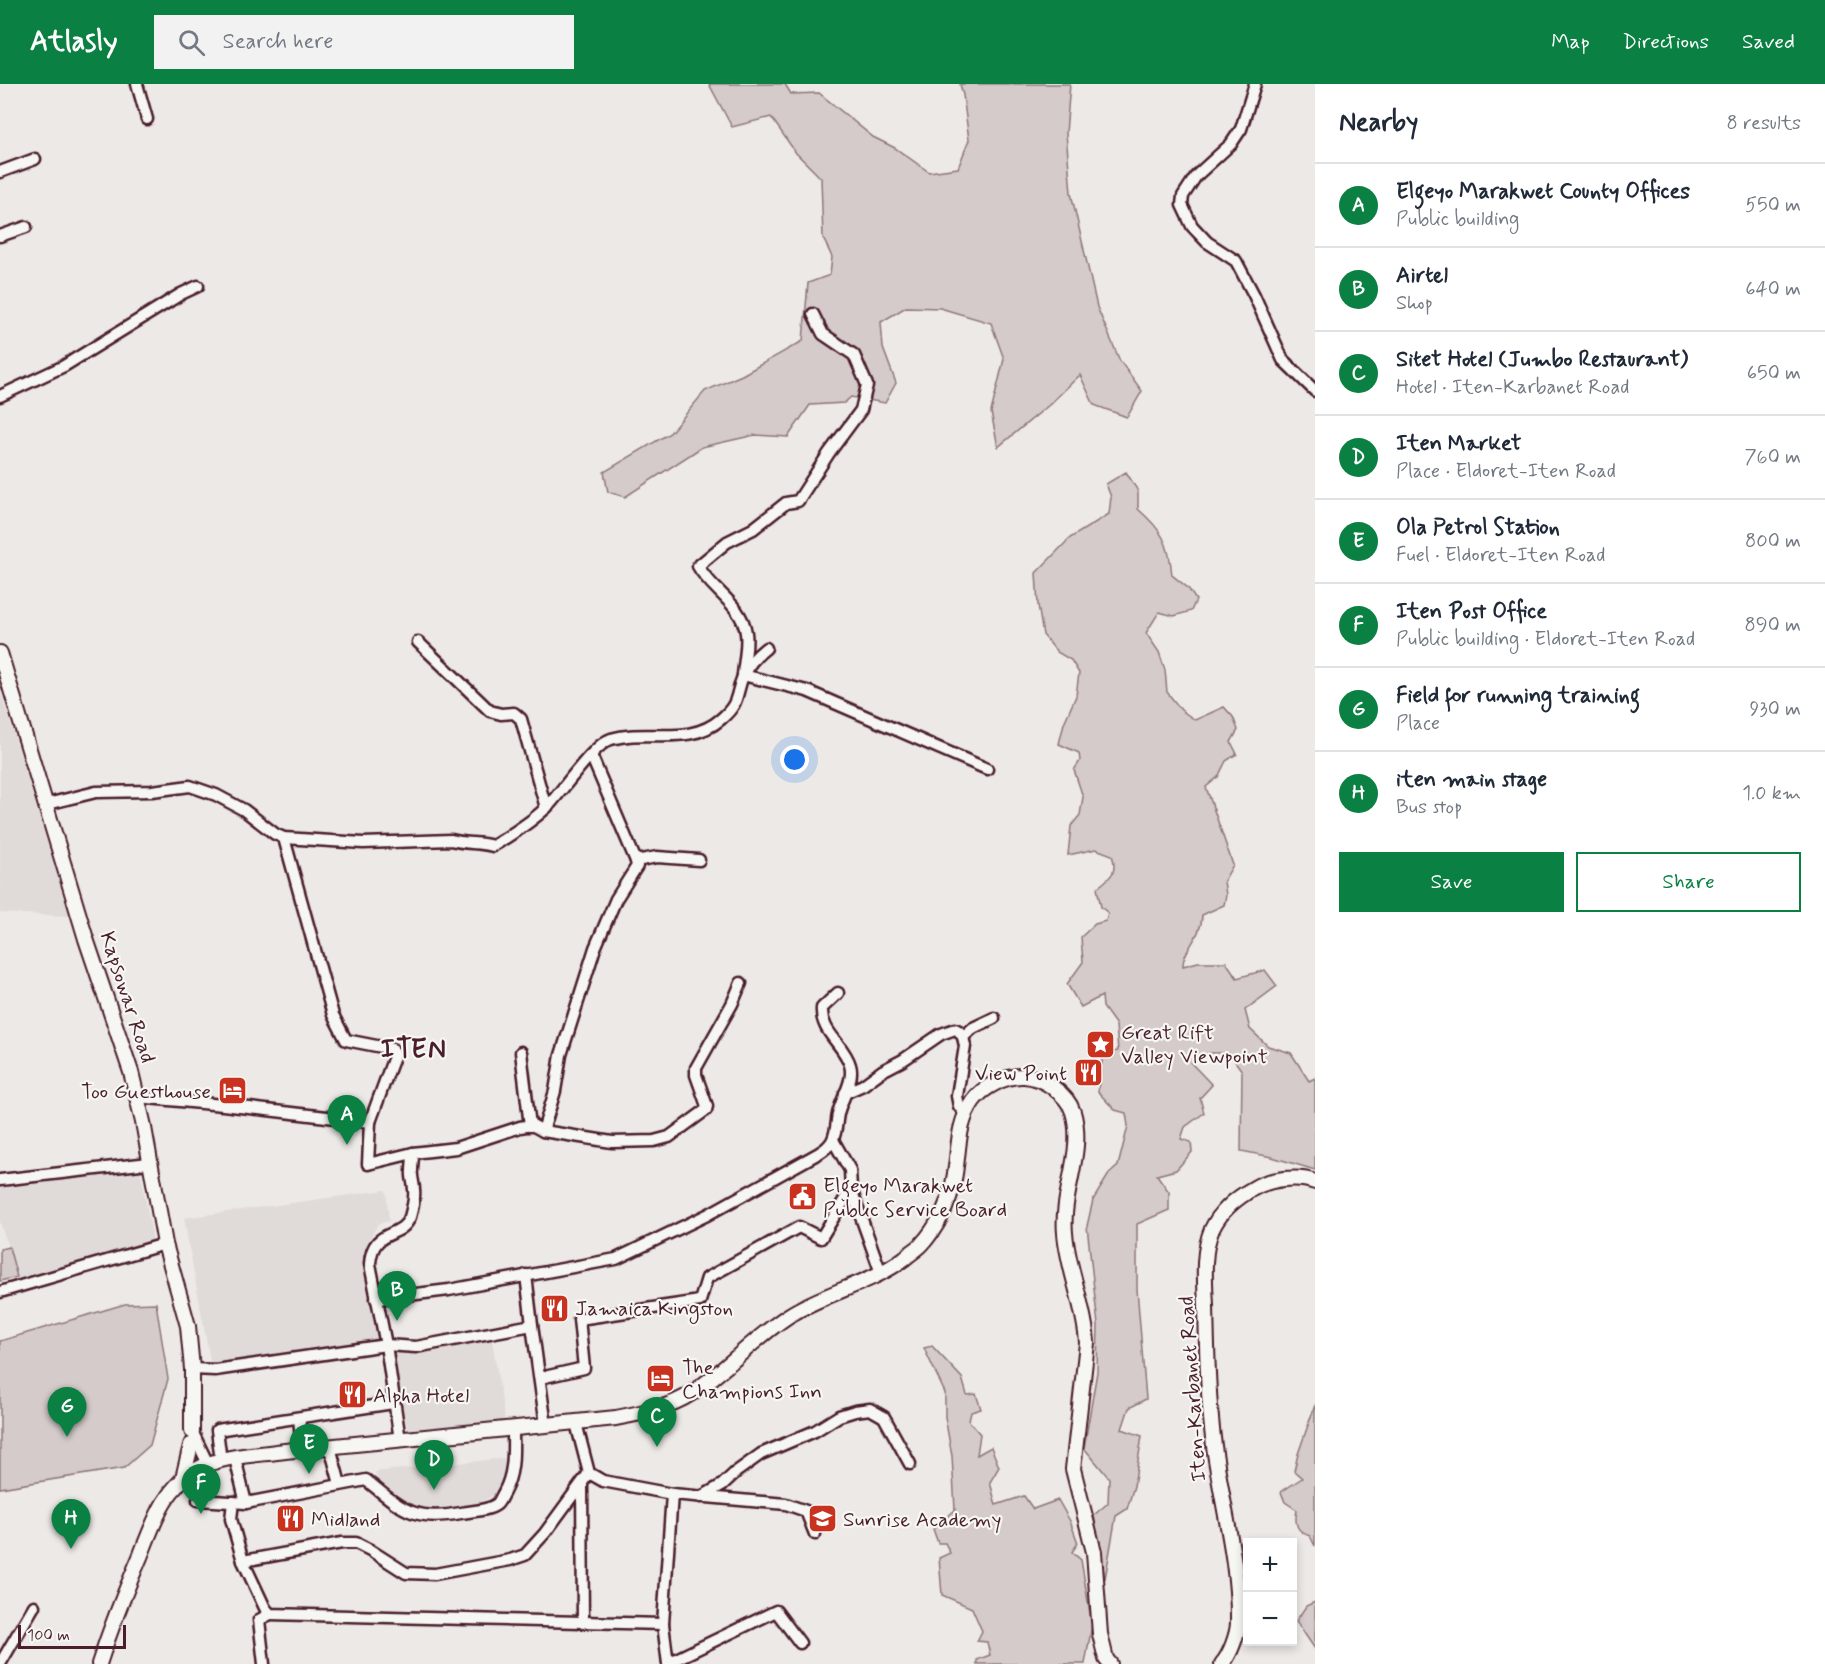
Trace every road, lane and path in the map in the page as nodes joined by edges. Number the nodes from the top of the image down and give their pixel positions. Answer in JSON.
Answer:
{"nodes":[{"id":1,"x":137,"y":84,"type":"edge"},
{"id":2,"x":1255,"y":84,"type":"edge"},
{"id":3,"x":147,"y":119,"type":"dead end"},
{"id":4,"x":35,"y":159,"type":"dead end"},
{"id":5,"x":0,"y":172,"type":"edge"},
{"id":6,"x":26,"y":227,"type":"dead end"},
{"id":7,"x":0,"y":236,"type":"edge"},
{"id":8,"x":198,"y":286,"type":"dead end"},
{"id":9,"x":813,"y":314,"type":"dead end"},
{"id":10,"x":1315,"y":391,"type":"edge"},
{"id":11,"x":0,"y":396,"type":"edge"},
{"id":12,"x":418,"y":642,"type":"dead end"},
{"id":13,"x":766,"y":648,"type":"dead end"},
{"id":14,"x":0,"y":653,"type":"edge"},
{"id":15,"x":743,"y":675,"type":"junction"},
{"id":16,"x":591,"y":755,"type":"junction"},
{"id":17,"x":987,"y":769,"type":"dead end"},
{"id":18,"x":46,"y":804,"type":"junction"},
{"id":19,"x":546,"y":808,"type":"junction"},
{"id":20,"x":284,"y":838,"type":"junction"},
{"id":21,"x":699,"y":860,"type":"dead end"},
{"id":22,"x":636,"y":861,"type":"junction"},
{"id":23,"x":741,"y":983,"type":"dead end"},
{"id":24,"x":838,"y":993,"type":"dead end"},
{"id":25,"x":994,"y":1018,"type":"dead end"},
{"id":26,"x":963,"y":1037,"type":"junction"},
{"id":27,"x":521,"y":1052,"type":"dead end"},
{"id":28,"x":845,"y":1093,"type":"junction"},
{"id":29,"x":137,"y":1097,"type":"junction"},
{"id":30,"x":965,"y":1114,"type":"junction"},
{"id":31,"x":370,"y":1122,"type":"junction"},
{"id":32,"x":530,"y":1126,"type":"junction"},
{"id":33,"x":543,"y":1131,"type":"junction"},
{"id":34,"x":833,"y":1140,"type":"junction"},
{"id":35,"x":413,"y":1153,"type":"junction"},
{"id":36,"x":149,"y":1163,"type":"junction"},
{"id":37,"x":0,"y":1180,"type":"edge"},
{"id":38,"x":1315,"y":1182,"type":"edge"},
{"id":39,"x":851,"y":1189,"type":"junction"},
{"id":40,"x":165,"y":1244,"type":"junction"},
{"id":41,"x":881,"y":1273,"type":"junction"},
{"id":42,"x":526,"y":1275,"type":"junction"},
{"id":43,"x":0,"y":1292,"type":"edge"},
{"id":44,"x":376,"y":1299,"type":"junction"},
{"id":45,"x":532,"y":1324,"type":"junction"},
{"id":46,"x":386,"y":1345,"type":"junction"},
{"id":47,"x":192,"y":1369,"type":"junction"},
{"id":48,"x":540,"y":1378,"type":"junction"},
{"id":49,"x":393,"y":1403,"type":"junction"},
{"id":50,"x":299,"y":1418,"type":"junction"},
{"id":51,"x":576,"y":1423,"type":"junction"},
{"id":52,"x":546,"y":1426,"type":"junction"},
{"id":53,"x":513,"y":1429,"type":"junction"},
{"id":54,"x":191,"y":1438,"type":"junction"},
{"id":55,"x":400,"y":1440,"type":"junction"},
{"id":56,"x":330,"y":1447,"type":"junction"},
{"id":57,"x":302,"y":1449,"type":"junction"},
{"id":58,"x":236,"y":1458,"type":"junction"},
{"id":59,"x":910,"y":1464,"type":"dead end"},
{"id":60,"x":208,"y":1465,"type":"junction"},
{"id":61,"x":589,"y":1473,"type":"junction"},
{"id":62,"x":183,"y":1478,"type":"junction"},
{"id":63,"x":340,"y":1484,"type":"junction"},
{"id":64,"x":582,"y":1484,"type":"junction"},
{"id":65,"x":672,"y":1494,"type":"junction"},
{"id":66,"x":701,"y":1497,"type":"junction"},
{"id":67,"x":198,"y":1500,"type":"dead end"},
{"id":68,"x":233,"y":1502,"type":"junction"},
{"id":69,"x":246,"y":1503,"type":"junction"},
{"id":70,"x":815,"y":1534,"type":"dead end"},
{"id":71,"x":243,"y":1561,"type":"junction"},
{"id":72,"x":34,"y":1606,"type":"dead end"},
{"id":73,"x":270,"y":1614,"type":"junction"},
{"id":74,"x":583,"y":1623,"type":"junction"},
{"id":75,"x":663,"y":1624,"type":"junction"},
{"id":76,"x":800,"y":1643,"type":"dead end"},
{"id":77,"x":0,"y":1664,"type":"edge"},
{"id":78,"x":99,"y":1664,"type":"edge"},
{"id":79,"x":264,"y":1664,"type":"edge"},
{"id":80,"x":668,"y":1664,"type":"edge"},
{"id":81,"x":1110,"y":1664,"type":"edge"},
{"id":82,"x":1222,"y":1664,"type":"edge"}],
"edges":[{"from":1,"to":3,"type":"street"},
{"from":2,"to":10,"type":"street"},
{"from":4,"to":5,"type":"street"},
{"from":6,"to":7,"type":"street"},
{"from":8,"to":11,"type":"street"},
{"from":9,"to":15,"type":"street"},
{"from":12,"to":19,"type":"street"},
{"from":13,"to":15,"type":"street"},
{"from":14,"to":18,"type":"main road","name":"Kapsowar Road"},
{"from":15,"to":16,"type":"street"},
{"from":15,"to":17,"type":"street"},
{"from":16,"to":19,"type":"street"},
{"from":16,"to":22,"type":"street"},
{"from":18,"to":20,"type":"street"},
{"from":18,"to":29,"type":"main road","name":"Kapsowar Road"},
{"from":19,"to":20,"type":"street"},
{"from":20,"to":31,"type":"street"},
{"from":21,"to":22,"type":"street"},
{"from":22,"to":33,"type":"street"},
{"from":23,"to":33,"type":"street"},
{"from":24,"to":28,"type":"street"},
{"from":25,"to":26,"type":"street"},
{"from":26,"to":28,"type":"street"},
{"from":26,"to":30,"type":"street"},
{"from":27,"to":32,"type":"street"},
{"from":28,"to":34,"type":"street"},
{"from":29,"to":31,"type":"street"},
{"from":29,"to":36,"type":"main road","name":"Kapsowar Road"},
{"from":30,"to":41,"type":"main road"},
{"from":30,"to":81,"type":"main road"},
{"from":31,"to":35,"type":"street"},
{"from":32,"to":33,"type":"street"},
{"from":32,"to":35,"type":"street"},
{"from":34,"to":39,"type":"street"},
{"from":34,"to":42,"type":"street"},
{"from":35,"to":44,"type":"street"},
{"from":36,"to":37,"type":"street"},
{"from":36,"to":40,"type":"main road","name":"Kapsowar Road"},
{"from":38,"to":82,"type":"main road","name":"Iten-Karbanet Road"},
{"from":39,"to":41,"type":"street"},
{"from":39,"to":48,"type":"street"},
{"from":40,"to":43,"type":"street"},
{"from":40,"to":47,"type":"main road","name":"Kapsowar Road"},
{"from":41,"to":51,"type":"main road"},
{"from":42,"to":44,"type":"street"},
{"from":42,"to":45,"type":"street"},
{"from":44,"to":46,"type":"street"},
{"from":45,"to":46,"type":"street"},
{"from":45,"to":48,"type":"street"},
{"from":46,"to":47,"type":"street"},
{"from":46,"to":49,"type":"street"},
{"from":47,"to":54,"type":"main road","name":"Kapsowar Road"},
{"from":48,"to":52,"type":"street"},
{"from":49,"to":50,"type":"street"},
{"from":49,"to":55,"type":"street"},
{"from":50,"to":57,"type":"street"},
{"from":50,"to":60,"type":"street"},
{"from":51,"to":52,"type":"main road"},
{"from":51,"to":61,"type":"street"},
{"from":52,"to":53,"type":"main road"},
{"from":53,"to":55,"type":"main road"},
{"from":53,"to":63,"type":"street"},
{"from":54,"to":60,"type":"street","name":"Kapsowar Road"},
{"from":54,"to":62,"type":"main road"},
{"from":55,"to":56,"type":"main road"},
{"from":56,"to":57,"type":"main road"},
{"from":56,"to":63,"type":"street"},
{"from":57,"to":58,"type":"main road"},
{"from":58,"to":60,"type":"main road"},
{"from":58,"to":69,"type":"street"},
{"from":59,"to":66,"type":"street"},
{"from":60,"to":62,"type":"main road"},
{"from":61,"to":64,"type":"street"},
{"from":61,"to":65,"type":"street"},
{"from":62,"to":78,"type":"main road"},
{"from":63,"to":69,"type":"street"},
{"from":64,"to":71,"type":"street"},
{"from":64,"to":74,"type":"street"},
{"from":65,"to":66,"type":"street"},
{"from":65,"to":75,"type":"street"},
{"from":66,"to":70,"type":"street"},
{"from":67,"to":68,"type":"street"},
{"from":68,"to":69,"type":"street"},
{"from":68,"to":71,"type":"street"},
{"from":71,"to":73,"type":"street"},
{"from":72,"to":77,"type":"street"},
{"from":73,"to":74,"type":"street"},
{"from":73,"to":79,"type":"street"},
{"from":74,"to":75,"type":"street"},
{"from":75,"to":80,"type":"street"},
{"from":76,"to":80,"type":"street"}]}
